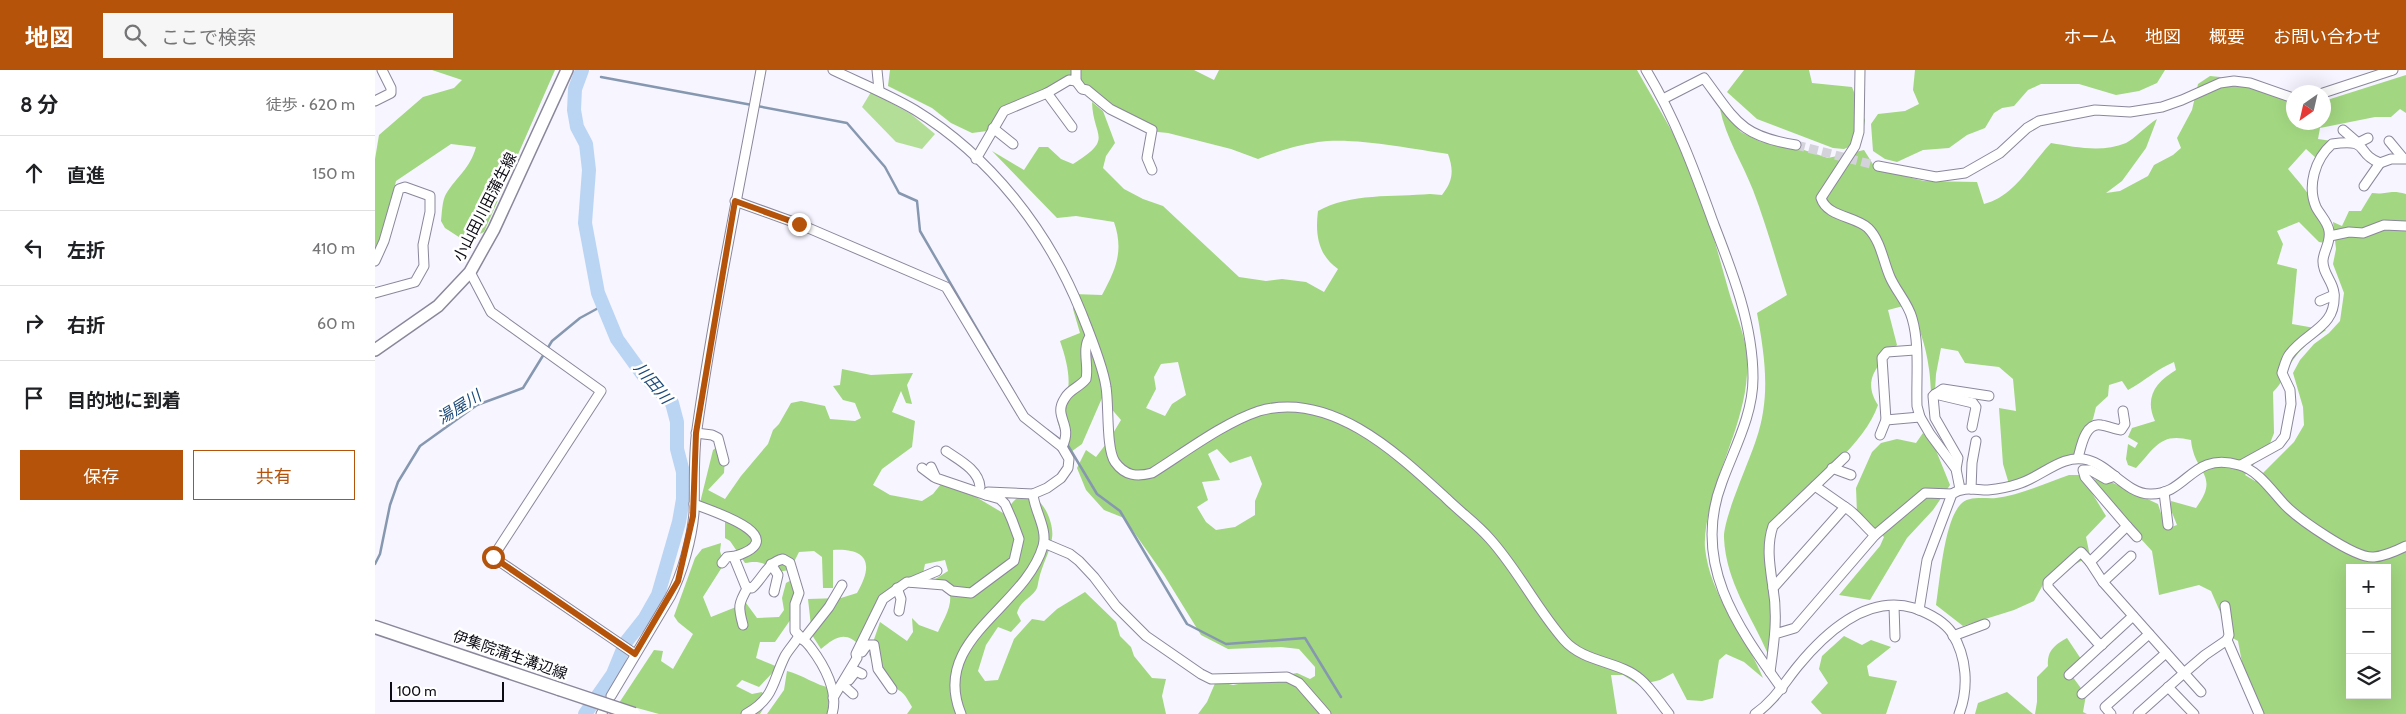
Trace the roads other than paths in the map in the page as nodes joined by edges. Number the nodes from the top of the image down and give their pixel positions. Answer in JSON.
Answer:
{"nodes":[{"id":1,"x":382,"y":70,"type":"edge"},
{"id":2,"x":567,"y":70,"type":"edge"},
{"id":3,"x":761,"y":70,"type":"edge"},
{"id":4,"x":833,"y":70,"type":"edge"},
{"id":5,"x":877,"y":70,"type":"edge"},
{"id":6,"x":1076,"y":70,"type":"edge"},
{"id":7,"x":1646,"y":70,"type":"edge"},
{"id":8,"x":1860,"y":70,"type":"edge"},
{"id":9,"x":2393,"y":70,"type":"edge"},
{"id":10,"x":1077,"y":81,"type":"junction"},
{"id":11,"x":879,"y":90,"type":"junction"},
{"id":12,"x":2331,"y":90,"type":"edge"},
{"id":13,"x":1047,"y":93,"type":"junction"},
{"id":14,"x":2286,"y":96,"type":"edge"},
{"id":15,"x":1663,"y":99,"type":"junction"},
{"id":16,"x":375,"y":101,"type":"edge"},
{"id":17,"x":993,"y":128,"type":"junction"},
{"id":18,"x":1071,"y":128,"type":"dead end"},
{"id":19,"x":2343,"y":130,"type":"dead end"},
{"id":20,"x":2368,"y":138,"type":"dead end"},
{"id":21,"x":2389,"y":141,"type":"dead end"},
{"id":22,"x":1013,"y":144,"type":"dead end"},
{"id":23,"x":1796,"y":145,"type":"tunnel mouth"},
{"id":24,"x":2360,"y":150,"type":"junction"},
{"id":25,"x":976,"y":158,"type":"junction"},
{"id":26,"x":2404,"y":158,"type":"edge"},
{"id":27,"x":2379,"y":163,"type":"junction"},
{"id":28,"x":1878,"y":166,"type":"tunnel mouth"},
{"id":29,"x":1152,"y":170,"type":"dead end"},
{"id":30,"x":2363,"y":186,"type":"dead end"},
{"id":31,"x":735,"y":201,"type":"junction"},
{"id":32,"x":2406,"y":226,"type":"edge"},
{"id":33,"x":2329,"y":236,"type":"junction"},
{"id":34,"x":375,"y":262,"type":"edge"},
{"id":35,"x":470,"y":272,"type":"junction"},
{"id":36,"x":375,"y":293,"type":"edge"},
{"id":37,"x":2334,"y":295,"type":"junction"},
{"id":38,"x":2320,"y":301,"type":"dead end"},
{"id":39,"x":1089,"y":338,"type":"junction"},
{"id":40,"x":375,"y":350,"type":"edge"},
{"id":41,"x":1915,"y":350,"type":"junction"},
{"id":42,"x":1935,"y":394,"type":"junction"},
{"id":43,"x":1989,"y":396,"type":"dead end"},
{"id":44,"x":2123,"y":411,"type":"dead end"},
{"id":45,"x":1920,"y":417,"type":"junction"},
{"id":46,"x":1886,"y":420,"type":"junction"},
{"id":47,"x":1972,"y":427,"type":"dead end"},
{"id":48,"x":696,"y":433,"type":"junction"},
{"id":49,"x":1880,"y":435,"type":"dead end"},
{"id":50,"x":1976,"y":442,"type":"dead end"},
{"id":51,"x":1062,"y":447,"type":"junction"},
{"id":52,"x":947,"y":452,"type":"dead end"},
{"id":53,"x":1845,"y":457,"type":"dead end"},
{"id":54,"x":2078,"y":458,"type":"junction"},
{"id":55,"x":724,"y":461,"type":"dead end"},
{"id":56,"x":2241,"y":465,"type":"junction"},
{"id":57,"x":926,"y":467,"type":"dead end"},
{"id":58,"x":1832,"y":468,"type":"junction"},
{"id":59,"x":1956,"y":469,"type":"junction"},
{"id":60,"x":1851,"y":475,"type":"dead end"},
{"id":61,"x":2115,"y":476,"type":"junction"},
{"id":62,"x":971,"y":477,"type":"dead end"},
{"id":63,"x":980,"y":486,"type":"junction"},
{"id":64,"x":1815,"y":486,"type":"junction"},
{"id":65,"x":1971,"y":489,"type":"junction"},
{"id":66,"x":1956,"y":491,"type":"junction"},
{"id":67,"x":2164,"y":492,"type":"junction"},
{"id":68,"x":987,"y":493,"type":"junction"},
{"id":69,"x":1033,"y":494,"type":"junction"},
{"id":70,"x":694,"y":504,"type":"junction"},
{"id":71,"x":1845,"y":507,"type":"junction"},
{"id":72,"x":2168,"y":525,"type":"dead end"},
{"id":73,"x":2127,"y":526,"type":"junction"},
{"id":74,"x":1875,"y":535,"type":"junction"},
{"id":75,"x":2137,"y":537,"type":"dead end"},
{"id":76,"x":1044,"y":543,"type":"junction"},
{"id":77,"x":2406,"y":546,"type":"edge"},
{"id":78,"x":736,"y":556,"type":"junction"},
{"id":79,"x":2131,"y":556,"type":"dead end"},
{"id":80,"x":2090,"y":562,"type":"junction"},
{"id":81,"x":722,"y":563,"type":"dead end"},
{"id":82,"x":771,"y":564,"type":"junction"},
{"id":83,"x":937,"y":571,"type":"dead end"},
{"id":84,"x":911,"y":582,"type":"junction"},
{"id":85,"x":2103,"y":582,"type":"junction"},
{"id":86,"x":842,"y":585,"type":"dead end"},
{"id":87,"x":748,"y":587,"type":"junction"},
{"id":88,"x":897,"y":588,"type":"junction"},
{"id":89,"x":1773,"y":588,"type":"junction"},
{"id":90,"x":774,"y":592,"type":"dead end"},
{"id":91,"x":1894,"y":606,"type":"junction"},
{"id":92,"x":2225,"y":606,"type":"dead end"},
{"id":93,"x":899,"y":610,"type":"dead end"},
{"id":94,"x":1919,"y":610,"type":"junction"},
{"id":95,"x":2133,"y":616,"type":"junction"},
{"id":96,"x":1985,"y":624,"type":"dead end"},
{"id":97,"x":743,"y":625,"type":"dead end"},
{"id":98,"x":375,"y":627,"type":"edge"},
{"id":99,"x":1775,"y":634,"type":"junction"},
{"id":100,"x":2149,"y":634,"type":"junction"},
{"id":101,"x":1953,"y":636,"type":"junction"},
{"id":102,"x":1895,"y":637,"type":"dead end"},
{"id":103,"x":801,"y":638,"type":"junction"},
{"id":104,"x":2227,"y":640,"type":"junction"},
{"id":105,"x":855,"y":644,"type":"dead end"},
{"id":106,"x":2102,"y":645,"type":"junction"},
{"id":107,"x":2166,"y":652,"type":"junction"},
{"id":108,"x":635,"y":654,"type":"junction"},
{"id":109,"x":856,"y":656,"type":"junction"},
{"id":110,"x":1770,"y":672,"type":"junction"},
{"id":111,"x":2184,"y":673,"type":"junction"},
{"id":112,"x":862,"y":674,"type":"dead end"},
{"id":113,"x":2069,"y":675,"type":"dead end"},
{"id":114,"x":843,"y":685,"type":"junction"},
{"id":115,"x":2168,"y":687,"type":"junction"},
{"id":116,"x":892,"y":689,"type":"dead end"},
{"id":117,"x":1782,"y":689,"type":"junction"},
{"id":118,"x":2201,"y":692,"type":"dead end"},
{"id":119,"x":853,"y":694,"type":"dead end"},
{"id":120,"x":2082,"y":694,"type":"dead end"},
{"id":121,"x":611,"y":696,"type":"dead end"},
{"id":122,"x":833,"y":698,"type":"junction"},
{"id":123,"x":1760,"y":713,"type":"edge"},
{"id":124,"x":634,"y":714,"type":"edge"},
{"id":125,"x":746,"y":714,"type":"edge"},
{"id":126,"x":832,"y":714,"type":"edge"},
{"id":127,"x":961,"y":714,"type":"edge"},
{"id":128,"x":1326,"y":714,"type":"edge"},
{"id":129,"x":1669,"y":714,"type":"edge"},
{"id":130,"x":1959,"y":714,"type":"edge"},
{"id":131,"x":2111,"y":714,"type":"edge"},
{"id":132,"x":2138,"y":714,"type":"edge"},
{"id":133,"x":2194,"y":714,"type":"edge"},
{"id":134,"x":2259,"y":714,"type":"edge"}],
"edges":[{"from":1,"to":16,"type":"street"},
{"from":2,"to":35,"type":"main road","name":"小山田川田蒲生線"},
{"from":3,"to":31,"type":"street"},
{"from":4,"to":11,"type":"street"},
{"from":5,"to":11,"type":"street"},
{"from":6,"to":10,"type":"street"},
{"from":7,"to":15,"type":"street"},
{"from":8,"to":41,"type":"street"},
{"from":9,"to":12,"type":"street"},
{"from":10,"to":13,"type":"street"},
{"from":10,"to":29,"type":"street"},
{"from":11,"to":25,"type":"street"},
{"from":13,"to":17,"type":"street"},
{"from":13,"to":18,"type":"street"},
{"from":14,"to":28,"type":"street"},
{"from":15,"to":23,"type":"street"},
{"from":15,"to":110,"type":"street"},
{"from":17,"to":22,"type":"street"},
{"from":17,"to":25,"type":"street"},
{"from":19,"to":24,"type":"street"},
{"from":20,"to":24,"type":"street"},
{"from":21,"to":26,"type":"street"},
{"from":24,"to":27,"type":"street"},
{"from":24,"to":33,"type":"street"},
{"from":25,"to":39,"type":"street"},
{"from":26,"to":27,"type":"street"},
{"from":27,"to":30,"type":"street"},
{"from":31,"to":48,"type":"street"},
{"from":31,"to":51,"type":"street"},
{"from":32,"to":33,"type":"street"},
{"from":33,"to":37,"type":"street"},
{"from":34,"to":36,"type":"street"},
{"from":35,"to":40,"type":"main road","name":"小山田川田蒲生線"},
{"from":35,"to":108,"type":"street"},
{"from":37,"to":38,"type":"street"},
{"from":37,"to":56,"type":"street"},
{"from":39,"to":51,"type":"street"},
{"from":39,"to":129,"type":"street"},
{"from":41,"to":45,"type":"street"},
{"from":41,"to":46,"type":"street"},
{"from":42,"to":43,"type":"street"},
{"from":42,"to":47,"type":"street"},
{"from":42,"to":59,"type":"street"},
{"from":44,"to":54,"type":"street"},
{"from":45,"to":46,"type":"street"},
{"from":45,"to":59,"type":"street"},
{"from":46,"to":49,"type":"street"},
{"from":48,"to":55,"type":"street"},
{"from":48,"to":70,"type":"street"},
{"from":50,"to":65,"type":"street"},
{"from":51,"to":69,"type":"street"},
{"from":52,"to":63,"type":"street"},
{"from":53,"to":58,"type":"street"},
{"from":54,"to":61,"type":"street"},
{"from":54,"to":65,"type":"street"},
{"from":56,"to":67,"type":"street"},
{"from":56,"to":77,"type":"street"},
{"from":57,"to":68,"type":"street"},
{"from":58,"to":60,"type":"street"},
{"from":58,"to":64,"type":"street"},
{"from":59,"to":66,"type":"street"},
{"from":61,"to":67,"type":"street"},
{"from":61,"to":73,"type":"street"},
{"from":62,"to":63,"type":"street"},
{"from":63,"to":68,"type":"street"},
{"from":64,"to":71,"type":"street"},
{"from":64,"to":89,"type":"street"},
{"from":65,"to":66,"type":"street"},
{"from":66,"to":74,"type":"street"},
{"from":66,"to":94,"type":"street"},
{"from":67,"to":72,"type":"street"},
{"from":68,"to":69,"type":"street"},
{"from":68,"to":84,"type":"street"},
{"from":69,"to":76,"type":"street"},
{"from":70,"to":78,"type":"street"},
{"from":70,"to":108,"type":"street"},
{"from":71,"to":74,"type":"street"},
{"from":71,"to":89,"type":"street"},
{"from":73,"to":75,"type":"street"},
{"from":73,"to":80,"type":"street"},
{"from":74,"to":99,"type":"street"},
{"from":76,"to":127,"type":"street"},
{"from":76,"to":128,"type":"street"},
{"from":78,"to":81,"type":"street"},
{"from":78,"to":87,"type":"street"},
{"from":79,"to":85,"type":"street"},
{"from":80,"to":85,"type":"street"},
{"from":80,"to":106,"type":"street"},
{"from":82,"to":87,"type":"street"},
{"from":82,"to":90,"type":"street"},
{"from":82,"to":103,"type":"street"},
{"from":83,"to":84,"type":"street"},
{"from":84,"to":88,"type":"street"},
{"from":85,"to":95,"type":"street"},
{"from":86,"to":103,"type":"street"},
{"from":87,"to":97,"type":"street"},
{"from":88,"to":93,"type":"street"},
{"from":88,"to":109,"type":"street"},
{"from":89,"to":99,"type":"street"},
{"from":91,"to":94,"type":"street"},
{"from":91,"to":102,"type":"street"},
{"from":91,"to":117,"type":"street"},
{"from":92,"to":104,"type":"street"},
{"from":94,"to":101,"type":"street"},
{"from":95,"to":100,"type":"street"},
{"from":95,"to":106,"type":"street"},
{"from":96,"to":101,"type":"street"},
{"from":98,"to":124,"type":"main road","name":"伊集院蒲生溝辺線","bridge":true},
{"from":99,"to":110,"type":"street"},
{"from":100,"to":107,"type":"street"},
{"from":100,"to":120,"type":"street"},
{"from":101,"to":130,"type":"street"},
{"from":103,"to":122,"type":"street"},
{"from":103,"to":125,"type":"street"},
{"from":104,"to":111,"type":"street"},
{"from":104,"to":134,"type":"street"},
{"from":105,"to":109,"type":"street"},
{"from":106,"to":113,"type":"street"},
{"from":107,"to":111,"type":"street"},
{"from":107,"to":131,"type":"street"},
{"from":108,"to":121,"type":"street"},
{"from":109,"to":114,"type":"street"},
{"from":109,"to":116,"type":"street"},
{"from":110,"to":117,"type":"street"},
{"from":111,"to":115,"type":"street"},
{"from":111,"to":118,"type":"street"},
{"from":112,"to":114,"type":"street"},
{"from":114,"to":119,"type":"street"},
{"from":114,"to":122,"type":"street"},
{"from":115,"to":132,"type":"street"},
{"from":115,"to":133,"type":"street"},
{"from":117,"to":123,"type":"street"},
{"from":122,"to":126,"type":"street"}]}
